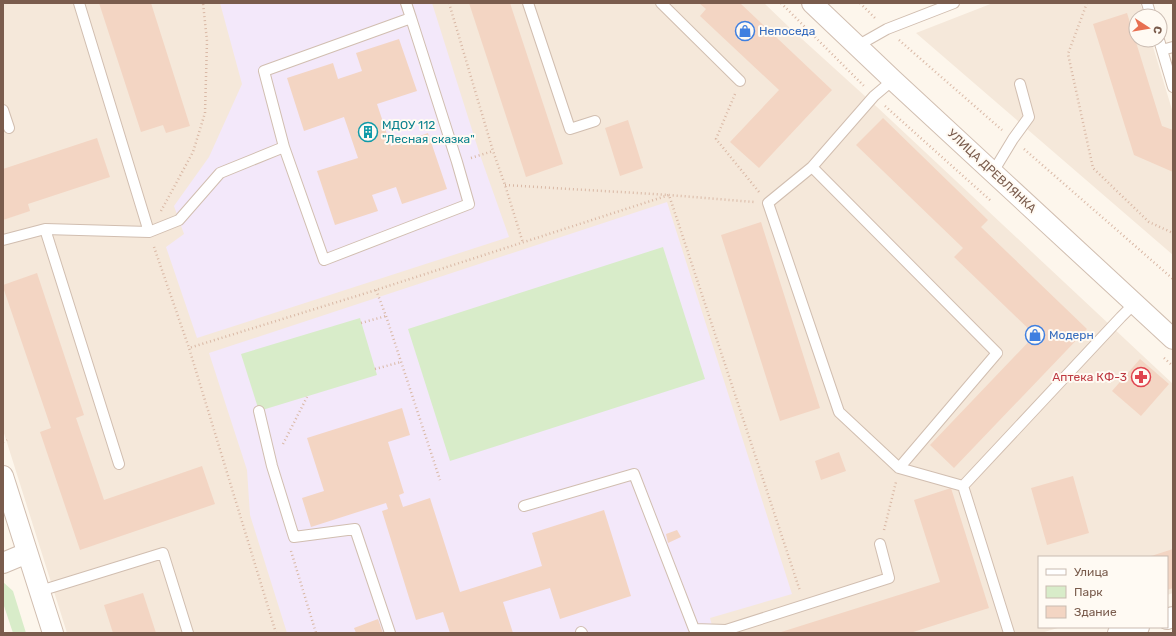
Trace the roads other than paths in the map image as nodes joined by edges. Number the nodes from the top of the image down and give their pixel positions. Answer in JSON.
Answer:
{"nodes":[{"id":1,"x":79,"y":3,"type":"edge"},
{"id":2,"x":406,"y":3,"type":"edge"},
{"id":3,"x":528,"y":3,"type":"edge"},
{"id":4,"x":661,"y":3,"type":"edge"},
{"id":5,"x":812,"y":3,"type":"edge"},
{"id":6,"x":954,"y":3,"type":"edge"},
{"id":7,"x":411,"y":18,"type":"junction"},
{"id":8,"x":857,"y":46,"type":"junction"},
{"id":9,"x":1173,"y":47,"type":"edge"},
{"id":10,"x":1162,"y":50,"type":"joint"},
{"id":11,"x":893,"y":80,"type":"junction"},
{"id":12,"x":740,"y":81,"type":"road end"},
{"id":13,"x":1020,"y":84,"type":"dead end"},
{"id":14,"x":1173,"y":87,"type":"edge"},
{"id":15,"x":3,"y":110,"type":"edge"},
{"id":16,"x":594,"y":121,"type":"dead end"},
{"id":17,"x":9,"y":128,"type":"dead end"},
{"id":18,"x":284,"y":147,"type":"junction"},
{"id":19,"x":812,"y":167,"type":"junction"},
{"id":20,"x":993,"y":172,"type":"junction"},
{"id":21,"x":45,"y":229,"type":"junction"},
{"id":22,"x":149,"y":232,"type":"junction"},
{"id":23,"x":3,"y":240,"type":"edge"},
{"id":24,"x":1135,"y":303,"type":"junction"},
{"id":25,"x":1173,"y":338,"type":"edge"},
{"id":26,"x":259,"y":412,"type":"dead end"},
{"id":27,"x":119,"y":464,"type":"dead end"},
{"id":28,"x":900,"y":468,"type":"junction"},
{"id":29,"x":3,"y":476,"type":"edge"},
{"id":30,"x":963,"y":486,"type":"junction"},
{"id":31,"x":524,"y":506,"type":"dead end"},
{"id":32,"x":880,"y":544,"type":"road end"},
{"id":33,"x":27,"y":553,"type":"junction"},
{"id":34,"x":3,"y":562,"type":"edge"},
{"id":35,"x":40,"y":592,"type":"junction"},
{"id":36,"x":1136,"y":628,"type":"edge"},
{"id":37,"x":726,"y":632,"type":"edge"},
{"id":38,"x":53,"y":633,"type":"edge"},
{"id":39,"x":188,"y":633,"type":"edge"},
{"id":40,"x":390,"y":633,"type":"edge"},
{"id":41,"x":1009,"y":633,"type":"edge"},
{"id":42,"x":1118,"y":633,"type":"edge"}],
"edges":[{"from":1,"to":22,"type":"lane"},
{"from":2,"to":7,"type":"lane"},
{"from":3,"to":16,"type":"lane"},
{"from":4,"to":12,"type":"lane"},
{"from":5,"to":8,"type":"street","name":"УЛИЦА ДРЕВЛЯНКА"},
{"from":6,"to":8,"type":"lane"},
{"from":7,"to":18,"type":"lane"},
{"from":7,"to":18,"type":"lane"},
{"from":8,"to":11,"type":"street","name":"УЛИЦА ДРЕВЛЯНКА"},
{"from":9,"to":10,"type":"lane"},
{"from":10,"to":14,"type":"lane"},
{"from":11,"to":19,"type":"lane"},
{"from":11,"to":20,"type":"street","name":"УЛИЦА ДРЕВЛЯНКА"},
{"from":13,"to":20,"type":"lane"},
{"from":15,"to":17,"type":"lane"},
{"from":18,"to":22,"type":"lane"},
{"from":19,"to":28,"type":"lane"},
{"from":19,"to":28,"type":"lane"},
{"from":20,"to":24,"type":"street","name":"УЛИЦА ДРЕВЛЯНКА"},
{"from":21,"to":22,"type":"lane"},
{"from":21,"to":23,"type":"lane"},
{"from":21,"to":27,"type":"lane"},
{"from":24,"to":25,"type":"street","name":"УЛИЦА ДРЕВЛЯНКА"},
{"from":24,"to":30,"type":"lane"},
{"from":26,"to":40,"type":"lane"},
{"from":28,"to":30,"type":"lane"},
{"from":29,"to":33,"type":"street"},
{"from":30,"to":41,"type":"lane"},
{"from":31,"to":37,"type":"lane"},
{"from":32,"to":37,"type":"lane"},
{"from":33,"to":34,"type":"street"},
{"from":33,"to":35,"type":"street"},
{"from":35,"to":38,"type":"street"},
{"from":35,"to":39,"type":"lane"},
{"from":36,"to":42,"type":"street"}]}
